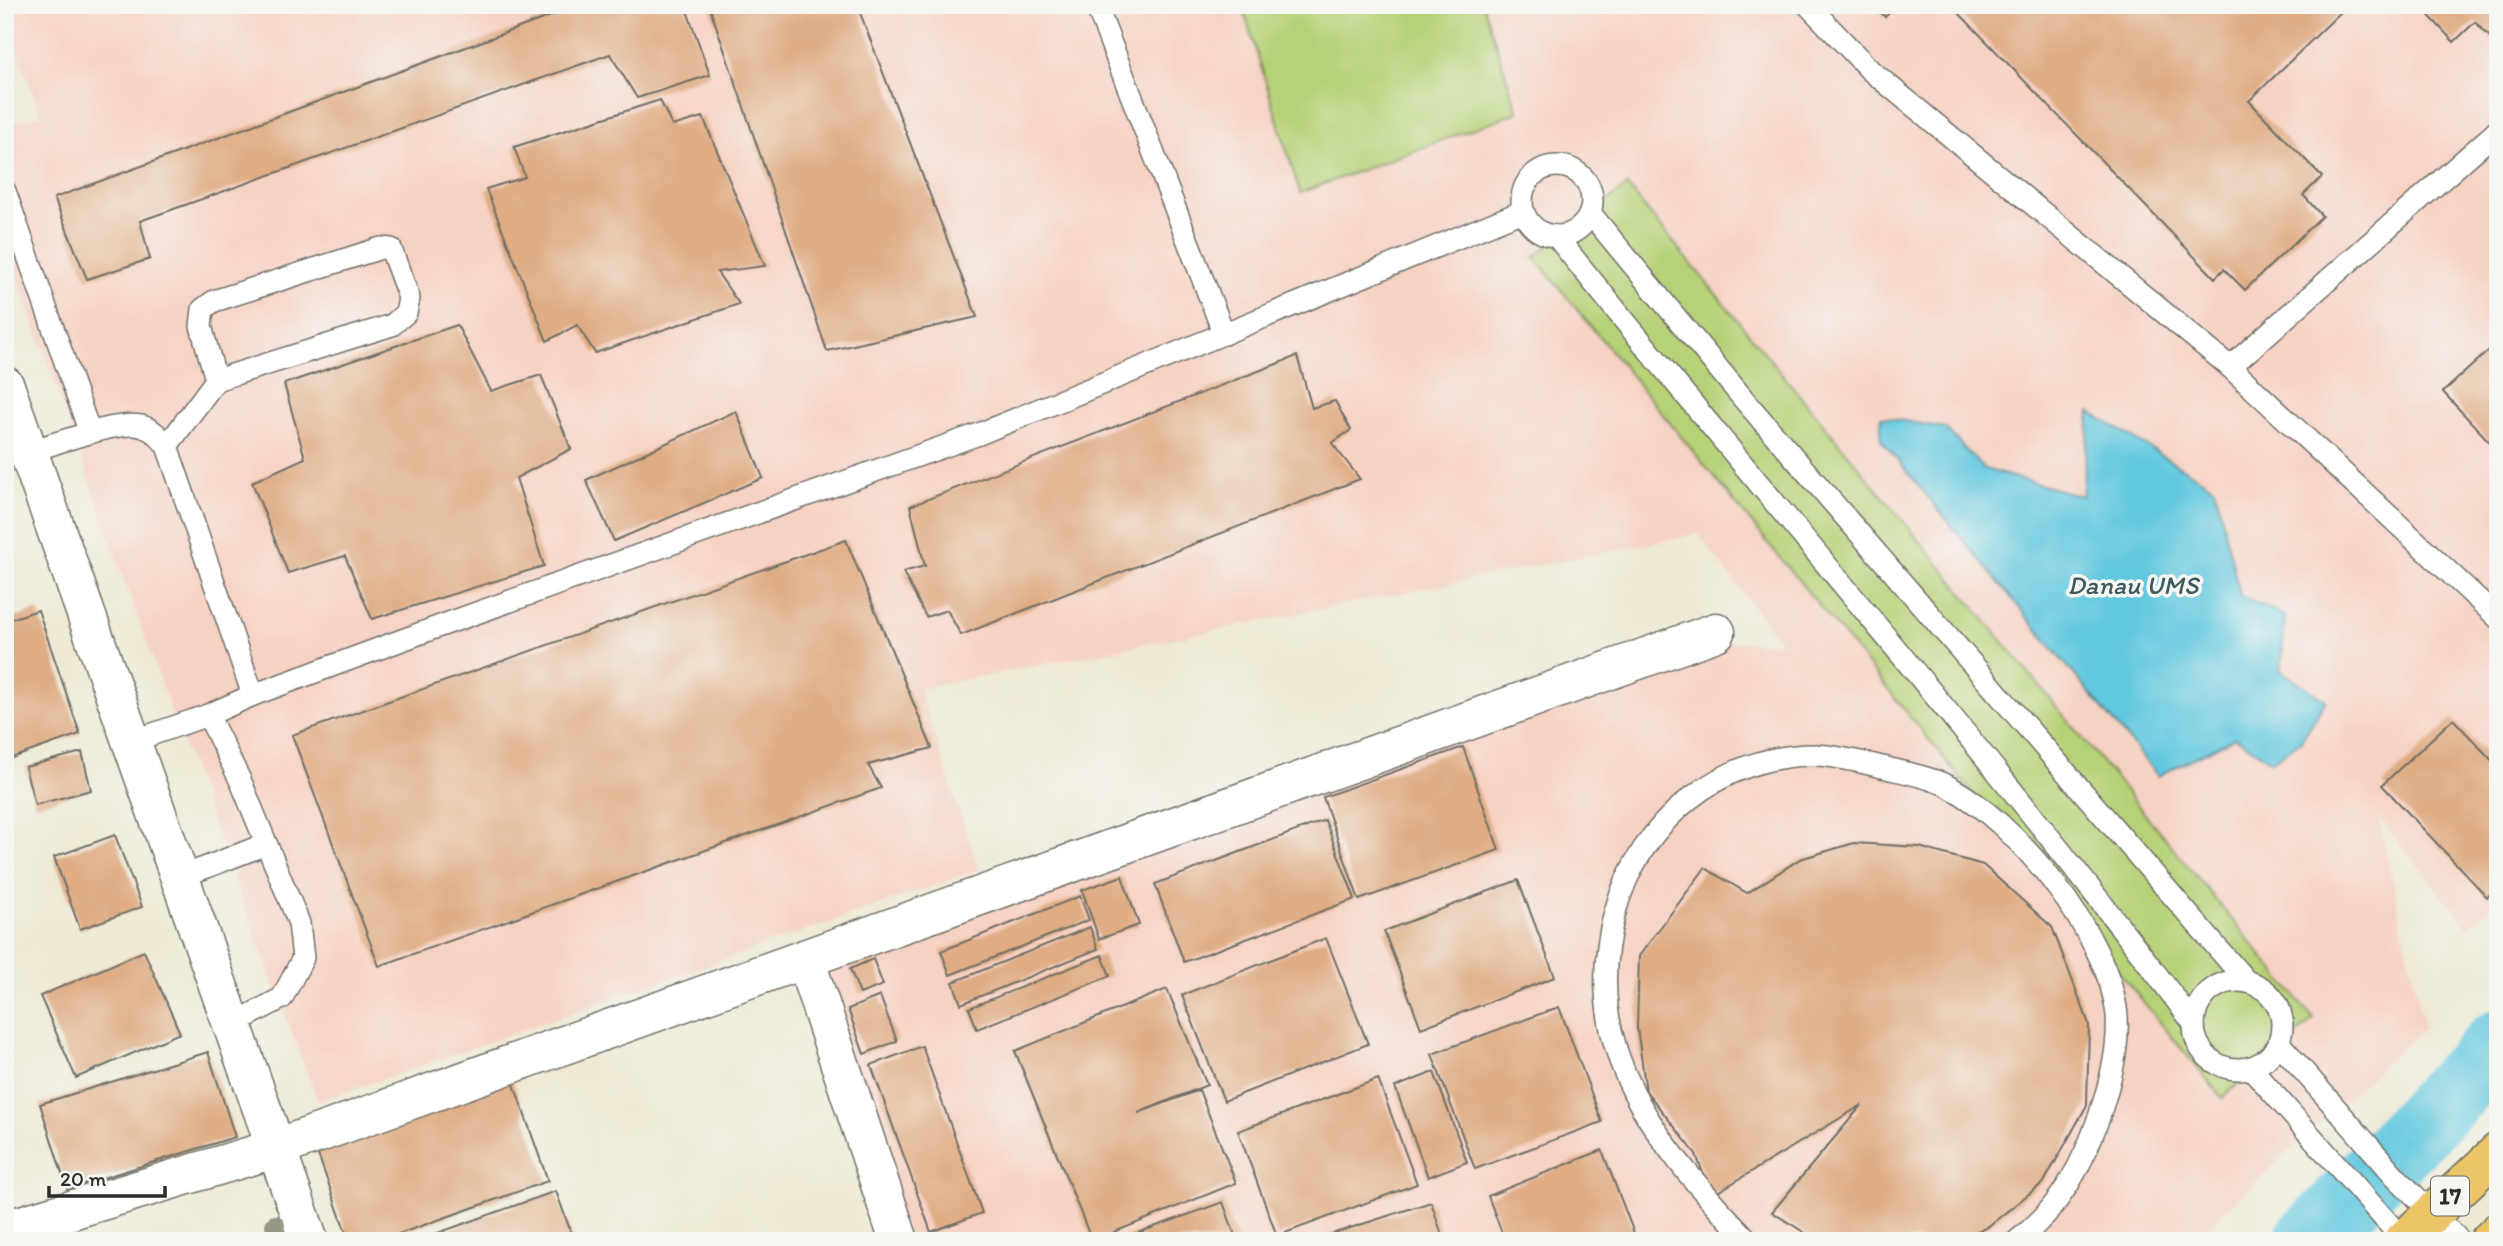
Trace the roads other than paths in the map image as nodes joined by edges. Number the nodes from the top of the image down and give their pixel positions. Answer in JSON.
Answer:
{"nodes":[{"id":1,"x":1096,"y":5,"type":"edge"},
{"id":2,"x":1808,"y":5,"type":"edge"},
{"id":3,"x":2498,"y":130,"type":"edge"},
{"id":4,"x":5,"y":191,"type":"edge"},
{"id":5,"x":1523,"y":211,"type":"junction"},
{"id":6,"x":1590,"y":213,"type":"junction"},
{"id":7,"x":1556,"y":236,"type":"junction"},
{"id":8,"x":1224,"y":334,"type":"junction"},
{"id":9,"x":2230,"y":367,"type":"junction"},
{"id":10,"x":216,"y":380,"type":"junction"},
{"id":11,"x":5,"y":386,"type":"edge"},
{"id":12,"x":90,"y":433,"type":"junction"},
{"id":13,"x":166,"y":446,"type":"junction"},
{"id":14,"x":27,"y":452,"type":"junction"},
{"id":15,"x":2498,"y":618,"type":"edge"},
{"id":16,"x":1716,"y":632,"type":"dead end"},
{"id":17,"x":253,"y":695,"type":"junction"},
{"id":18,"x":208,"y":715,"type":"junction"},
{"id":19,"x":133,"y":741,"type":"junction"},
{"id":20,"x":266,"y":844,"type":"junction"},
{"id":21,"x":181,"y":877,"type":"junction"},
{"id":22,"x":2095,"y":891,"type":"junction"},
{"id":23,"x":2072,"y":908,"type":"junction"},
{"id":24,"x":805,"y":959,"type":"junction"},
{"id":25,"x":2247,"y":982,"type":"junction"},
{"id":26,"x":233,"y":1024,"type":"junction"},
{"id":27,"x":2194,"y":1024,"type":"junction"},
{"id":28,"x":2279,"y":1043,"type":"junction"},
{"id":29,"x":2252,"y":1068,"type":"junction"},
{"id":30,"x":277,"y":1148,"type":"junction"},
{"id":31,"x":2498,"y":1152,"type":"edge"},
{"id":32,"x":2432,"y":1213,"type":"junction"},
{"id":33,"x":5,"y":1230,"type":"edge"},
{"id":34,"x":2498,"y":1232,"type":"edge"},
{"id":35,"x":309,"y":1241,"type":"edge"},
{"id":36,"x":900,"y":1241,"type":"edge"},
{"id":37,"x":1749,"y":1241,"type":"edge"},
{"id":38,"x":2017,"y":1241,"type":"edge"},
{"id":39,"x":2403,"y":1241,"type":"edge"},
{"id":40,"x":2460,"y":1241,"type":"edge"},
{"id":41,"x":2488,"y":1241,"type":"edge"}],
"edges":[{"from":1,"to":8,"type":"lane"},
{"from":2,"to":9,"type":"lane"},
{"from":3,"to":9,"type":"lane"},
{"from":4,"to":12,"type":"lane"},
{"from":5,"to":6,"type":"lane"},
{"from":5,"to":7,"type":"lane"},
{"from":5,"to":8,"type":"lane"},
{"from":6,"to":7,"type":"lane"},
{"from":6,"to":25,"type":"lane"},
{"from":7,"to":22,"type":"lane"},
{"from":8,"to":17,"type":"lane"},
{"from":9,"to":15,"type":"lane"},
{"from":10,"to":10,"type":"lane"},
{"from":10,"to":13,"type":"lane"},
{"from":11,"to":14,"type":"street"},
{"from":12,"to":13,"type":"lane"},
{"from":12,"to":14,"type":"lane"},
{"from":13,"to":17,"type":"lane"},
{"from":14,"to":19,"type":"street"},
{"from":16,"to":24,"type":"street"},
{"from":17,"to":18,"type":"lane"},
{"from":18,"to":19,"type":"lane"},
{"from":18,"to":20,"type":"lane"},
{"from":19,"to":21,"type":"street"},
{"from":20,"to":21,"type":"lane"},
{"from":20,"to":26,"type":"lane"},
{"from":21,"to":26,"type":"street"},
{"from":22,"to":23,"type":"lane"},
{"from":22,"to":27,"type":"lane"},
{"from":23,"to":37,"type":"lane"},
{"from":23,"to":38,"type":"lane"},
{"from":24,"to":30,"type":"street"},
{"from":24,"to":36,"type":"street"},
{"from":25,"to":27,"type":"lane"},
{"from":25,"to":28,"type":"lane"},
{"from":26,"to":30,"type":"street"},
{"from":27,"to":29,"type":"lane"},
{"from":28,"to":29,"type":"lane"},
{"from":28,"to":32,"type":"lane"},
{"from":29,"to":39,"type":"lane"},
{"from":30,"to":33,"type":"street"},
{"from":30,"to":35,"type":"street"},
{"from":31,"to":32,"type":"highway","number":"17"},
{"from":32,"to":39,"type":"highway","number":"17"},
{"from":32,"to":40,"type":"lane"},
{"from":34,"to":41,"type":"highway","number":"17"}]}
